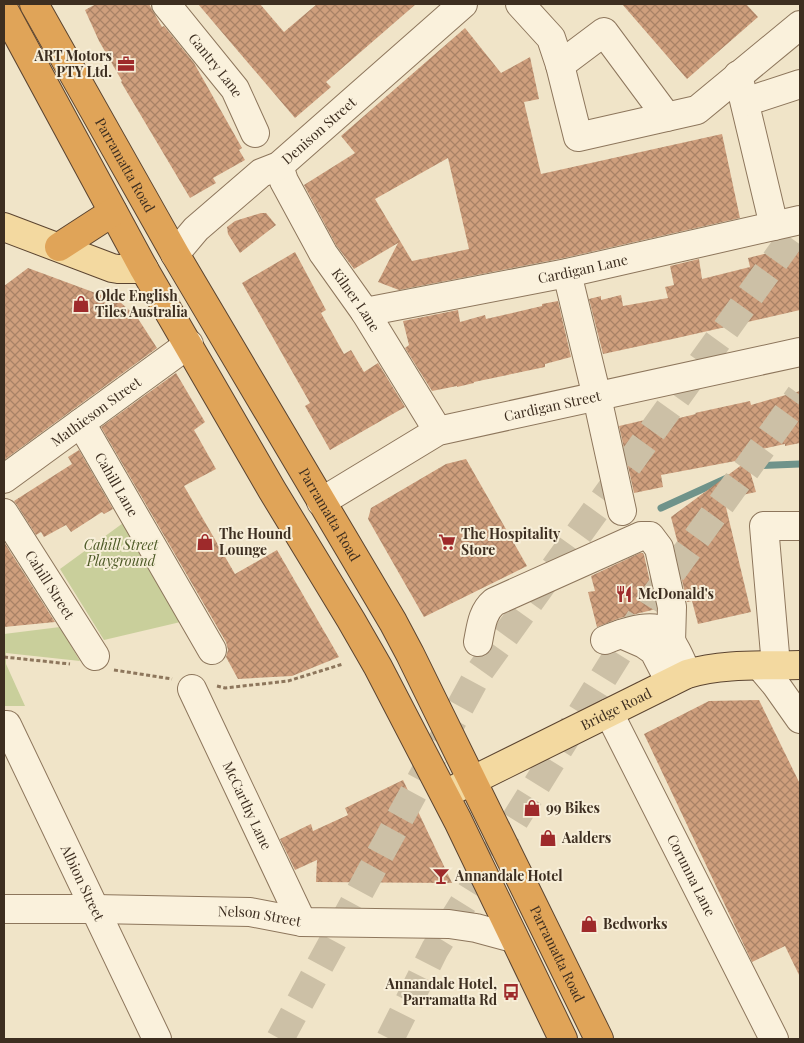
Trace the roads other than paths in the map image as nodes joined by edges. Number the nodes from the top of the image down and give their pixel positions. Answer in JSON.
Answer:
{"nodes":[{"id":1,"x":166,"y":4,"type":"edge"},
{"id":2,"x":463,"y":4,"type":"edge"},
{"id":3,"x":520,"y":4,"type":"edge"},
{"id":4,"x":40,"y":6,"type":"edge"},
{"id":5,"x":4,"y":10,"type":"edge"},
{"id":6,"x":800,"y":24,"type":"edge"},
{"id":7,"x":10,"y":38,"type":"edge"},
{"id":8,"x":560,"y":65,"type":"junction"},
{"id":9,"x":738,"y":75,"type":"junction"},
{"id":10,"x":800,"y":84,"type":"edge"},
{"id":11,"x":745,"y":102,"type":"junction"},
{"id":12,"x":667,"y":117,"type":"junction"},
{"id":13,"x":255,"y":133,"type":"dead end"},
{"id":14,"x":279,"y":166,"type":"junction"},
{"id":15,"x":113,"y":212,"type":"junction"},
{"id":16,"x":800,"y":220,"type":"edge"},
{"id":17,"x":774,"y":226,"type":"junction"},
{"id":18,"x":4,"y":227,"type":"edge"},
{"id":19,"x":58,"y":247,"type":"junction"},
{"id":20,"x":175,"y":254,"type":"junction"},
{"id":21,"x":144,"y":269,"type":"junction"},
{"id":22,"x":567,"y":273,"type":"junction"},
{"id":23,"x":365,"y":312,"type":"junction"},
{"id":24,"x":189,"y":344,"type":"junction"},
{"id":25,"x":800,"y":352,"type":"edge"},
{"id":26,"x":597,"y":397,"type":"junction"},
{"id":27,"x":81,"y":423,"type":"junction"},
{"id":28,"x":438,"y":431,"type":"junction"},
{"id":29,"x":4,"y":479,"type":"edge"},
{"id":30,"x":321,"y":502,"type":"junction"},
{"id":31,"x":622,"y":511,"type":"dead end"},
{"id":32,"x":4,"y":513,"type":"edge"},
{"id":33,"x":800,"y":526,"type":"edge"},
{"id":34,"x":481,"y":640,"type":"dead end"},
{"id":35,"x":671,"y":642,"type":"junction"},
{"id":36,"x":212,"y":650,"type":"dead end"},
{"id":37,"x":95,"y":656,"type":"dead end"},
{"id":38,"x":779,"y":666,"type":"edge"},
{"id":39,"x":679,"y":678,"type":"junction"},
{"id":40,"x":192,"y":689,"type":"dead end"},
{"id":41,"x":609,"y":713,"type":"junction"},
{"id":42,"x":800,"y":719,"type":"edge"},
{"id":43,"x":6,"y":725,"type":"edge"},
{"id":44,"x":473,"y":781,"type":"junction"},
{"id":45,"x":445,"y":794,"type":"junction"},
{"id":46,"x":4,"y":909,"type":"edge"},
{"id":47,"x":94,"y":909,"type":"junction"},
{"id":48,"x":302,"y":922,"type":"junction"},
{"id":49,"x":513,"y":938,"type":"junction"},
{"id":50,"x":157,"y":1039,"type":"edge"},
{"id":51,"x":562,"y":1039,"type":"edge"},
{"id":52,"x":599,"y":1039,"type":"edge"},
{"id":53,"x":774,"y":1039,"type":"edge"}],
"edges":[{"from":1,"to":13,"type":"street","name":"Gantry Lane"},
{"from":2,"to":14,"type":"street","name":"Denison Street"},
{"from":3,"to":8,"type":"street"},
{"from":4,"to":20,"type":"highway","name":"Parramatta Road"},
{"from":5,"to":7,"type":"highway"},
{"from":6,"to":9,"type":"street"},
{"from":7,"to":15,"type":"highway"},
{"from":8,"to":12,"type":"street"},
{"from":8,"to":12,"type":"street"},
{"from":9,"to":11,"type":"street"},
{"from":9,"to":12,"type":"street"},
{"from":10,"to":11,"type":"street"},
{"from":11,"to":17,"type":"street"},
{"from":14,"to":20,"type":"street","name":"Denison Street"},
{"from":14,"to":23,"type":"street","name":"Kilner Lane"},
{"from":15,"to":19,"type":"highway"},
{"from":15,"to":21,"type":"highway"},
{"from":16,"to":17,"type":"street","name":"Cardigan Lane"},
{"from":17,"to":22,"type":"street","name":"Cardigan Lane"},
{"from":18,"to":19,"type":"main road"},
{"from":19,"to":21,"type":"main road"},
{"from":20,"to":21,"type":"highway"},
{"from":20,"to":30,"type":"highway","name":"Parramatta Road"},
{"from":21,"to":24,"type":"highway"},
{"from":22,"to":23,"type":"street","name":"Cardigan Lane"},
{"from":22,"to":26,"type":"street"},
{"from":23,"to":28,"type":"street","name":"Kilner Lane"},
{"from":24,"to":27,"type":"street","name":"Mathieson Street"},
{"from":24,"to":45,"type":"highway"},
{"from":25,"to":26,"type":"street","name":"Cardigan Street"},
{"from":26,"to":28,"type":"street","name":"Cardigan Street"},
{"from":26,"to":31,"type":"street"},
{"from":27,"to":29,"type":"street","name":"Mathieson Street"},
{"from":27,"to":36,"type":"street","name":"Cahill Lane"},
{"from":28,"to":30,"type":"street","name":"Cardigan Street"},
{"from":30,"to":44,"type":"highway","name":"Parramatta Road"},
{"from":32,"to":37,"type":"street","name":"Cahill Street"},
{"from":33,"to":38,"type":"street"},
{"from":34,"to":35,"type":"street"},
{"from":35,"to":39,"type":"street"},
{"from":35,"to":39,"type":"street"},
{"from":38,"to":39,"type":"main road","name":"Bridge Road"},
{"from":38,"to":42,"type":"street"},
{"from":39,"to":41,"type":"main road","name":"Bridge Road"},
{"from":40,"to":48,"type":"street","name":"McCarthy Lane"},
{"from":41,"to":44,"type":"main road","name":"Bridge Road"},
{"from":41,"to":53,"type":"street","name":"Corunna Lane"},
{"from":43,"to":47,"type":"street","name":"Albion Street"},
{"from":44,"to":45,"type":"main road","name":"Bridge Road"},
{"from":44,"to":52,"type":"highway","name":"Parramatta Road"},
{"from":45,"to":49,"type":"highway"},
{"from":46,"to":47,"type":"street","name":"Nelson Street"},
{"from":47,"to":48,"type":"street","name":"Nelson Street"},
{"from":47,"to":50,"type":"street","name":"Albion Street"},
{"from":48,"to":49,"type":"street","name":"Nelson Street"},
{"from":49,"to":51,"type":"highway"}]}
